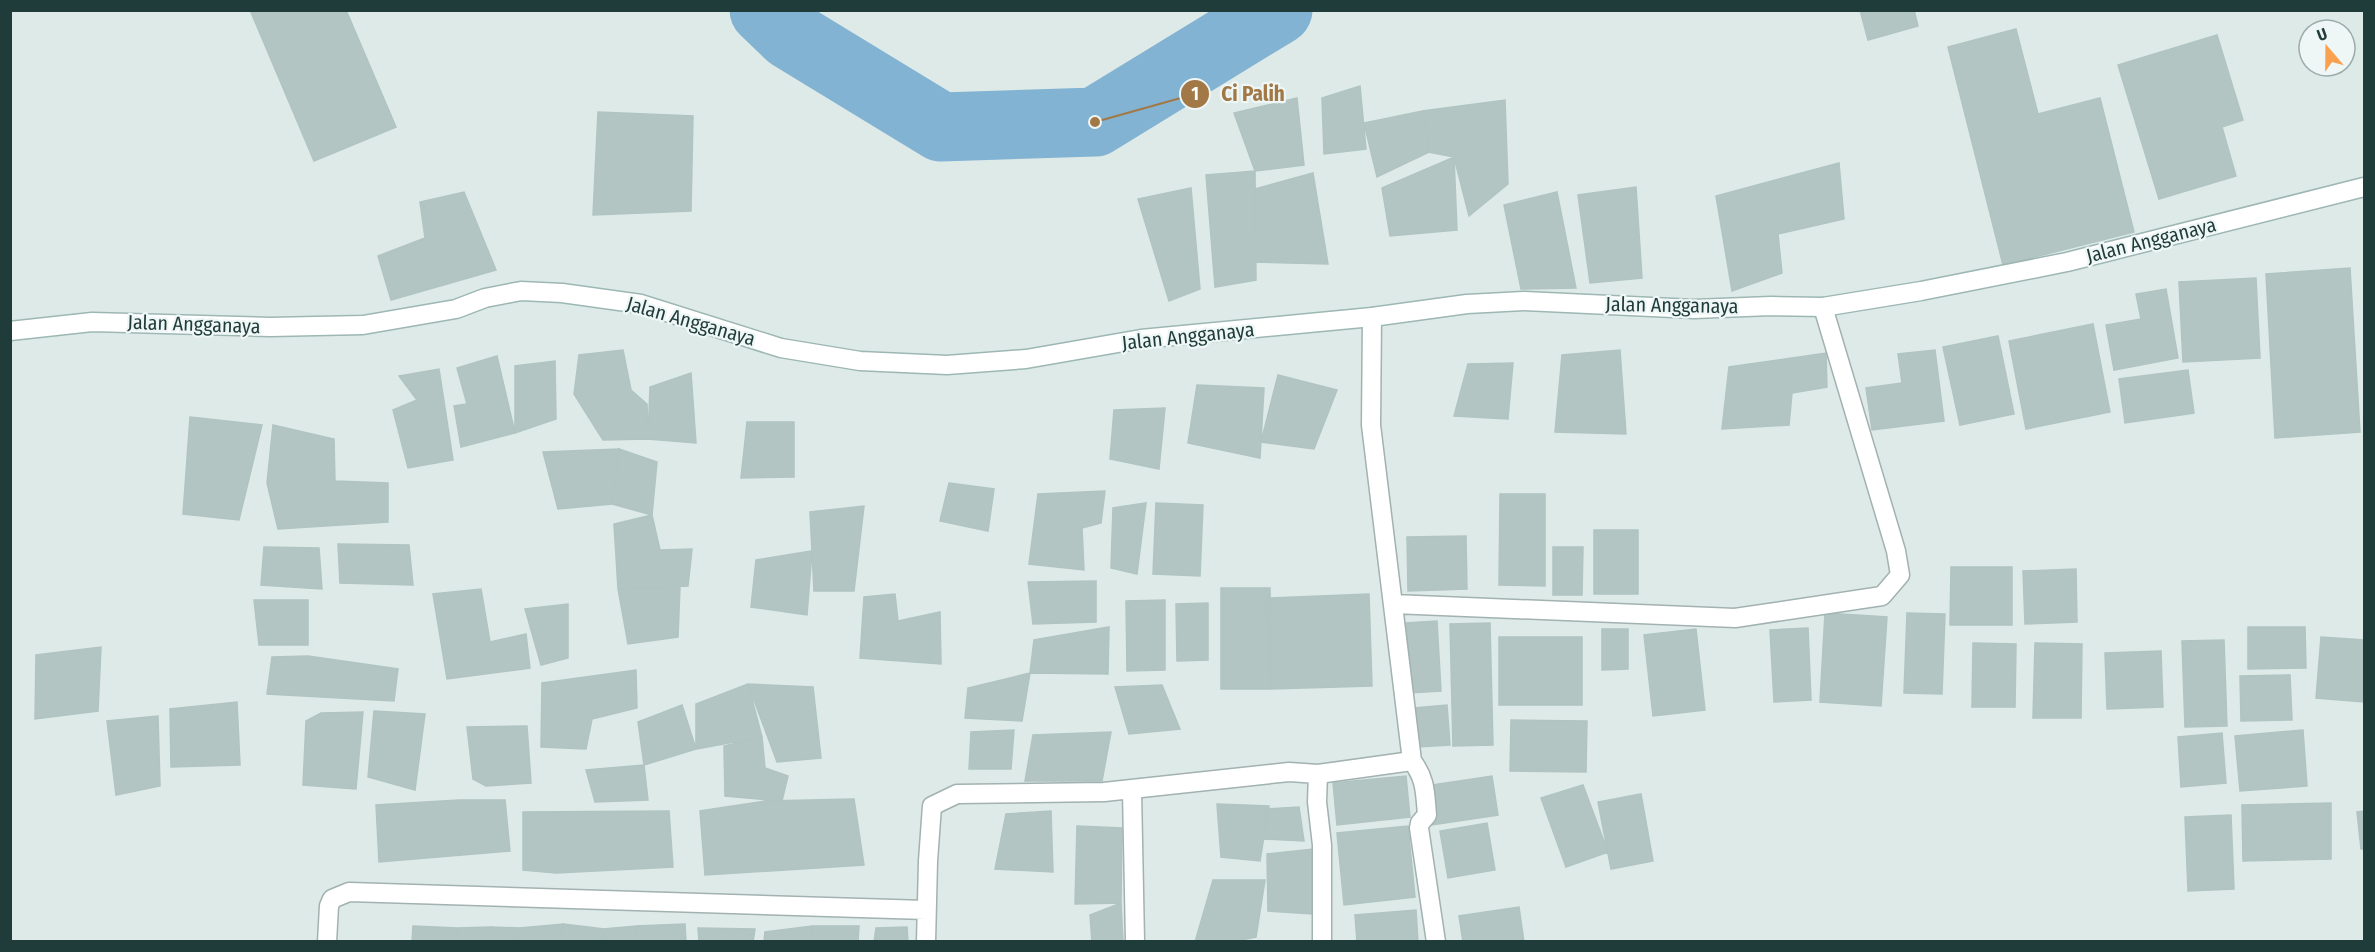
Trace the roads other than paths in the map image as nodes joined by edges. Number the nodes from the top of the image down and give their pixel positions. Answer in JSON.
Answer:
{"nodes":[{"id":1,"x":2364,"y":187,"type":"edge"},
{"id":2,"x":1823,"y":307,"type":"junction"},
{"id":3,"x":1372,"y":317,"type":"junction"},
{"id":4,"x":10,"y":331,"type":"edge"},
{"id":5,"x":1393,"y":604,"type":"junction"},
{"id":6,"x":1412,"y":761,"type":"junction"},
{"id":7,"x":1318,"y":774,"type":"junction"},
{"id":8,"x":1132,"y":791,"type":"junction"},
{"id":9,"x":926,"y":910,"type":"junction"},
{"id":10,"x":327,"y":942,"type":"edge"},
{"id":11,"x":926,"y":942,"type":"edge"},
{"id":12,"x":1135,"y":942,"type":"edge"},
{"id":13,"x":1322,"y":942,"type":"edge"},
{"id":14,"x":1436,"y":942,"type":"edge"}],
"edges":[{"from":1,"to":2,"type":"street","name":"Jalan Angganaya"},
{"from":2,"to":3,"type":"street","name":"Jalan Angganaya"},
{"from":2,"to":5,"type":"street"},
{"from":3,"to":4,"type":"street","name":"Jalan Angganaya"},
{"from":3,"to":5,"type":"street"},
{"from":5,"to":6,"type":"street"},
{"from":6,"to":7,"type":"street"},
{"from":6,"to":14,"type":"street"},
{"from":7,"to":8,"type":"street"},
{"from":7,"to":13,"type":"street"},
{"from":8,"to":9,"type":"street"},
{"from":8,"to":12,"type":"street"},
{"from":9,"to":10,"type":"street"},
{"from":9,"to":11,"type":"street"}]}
